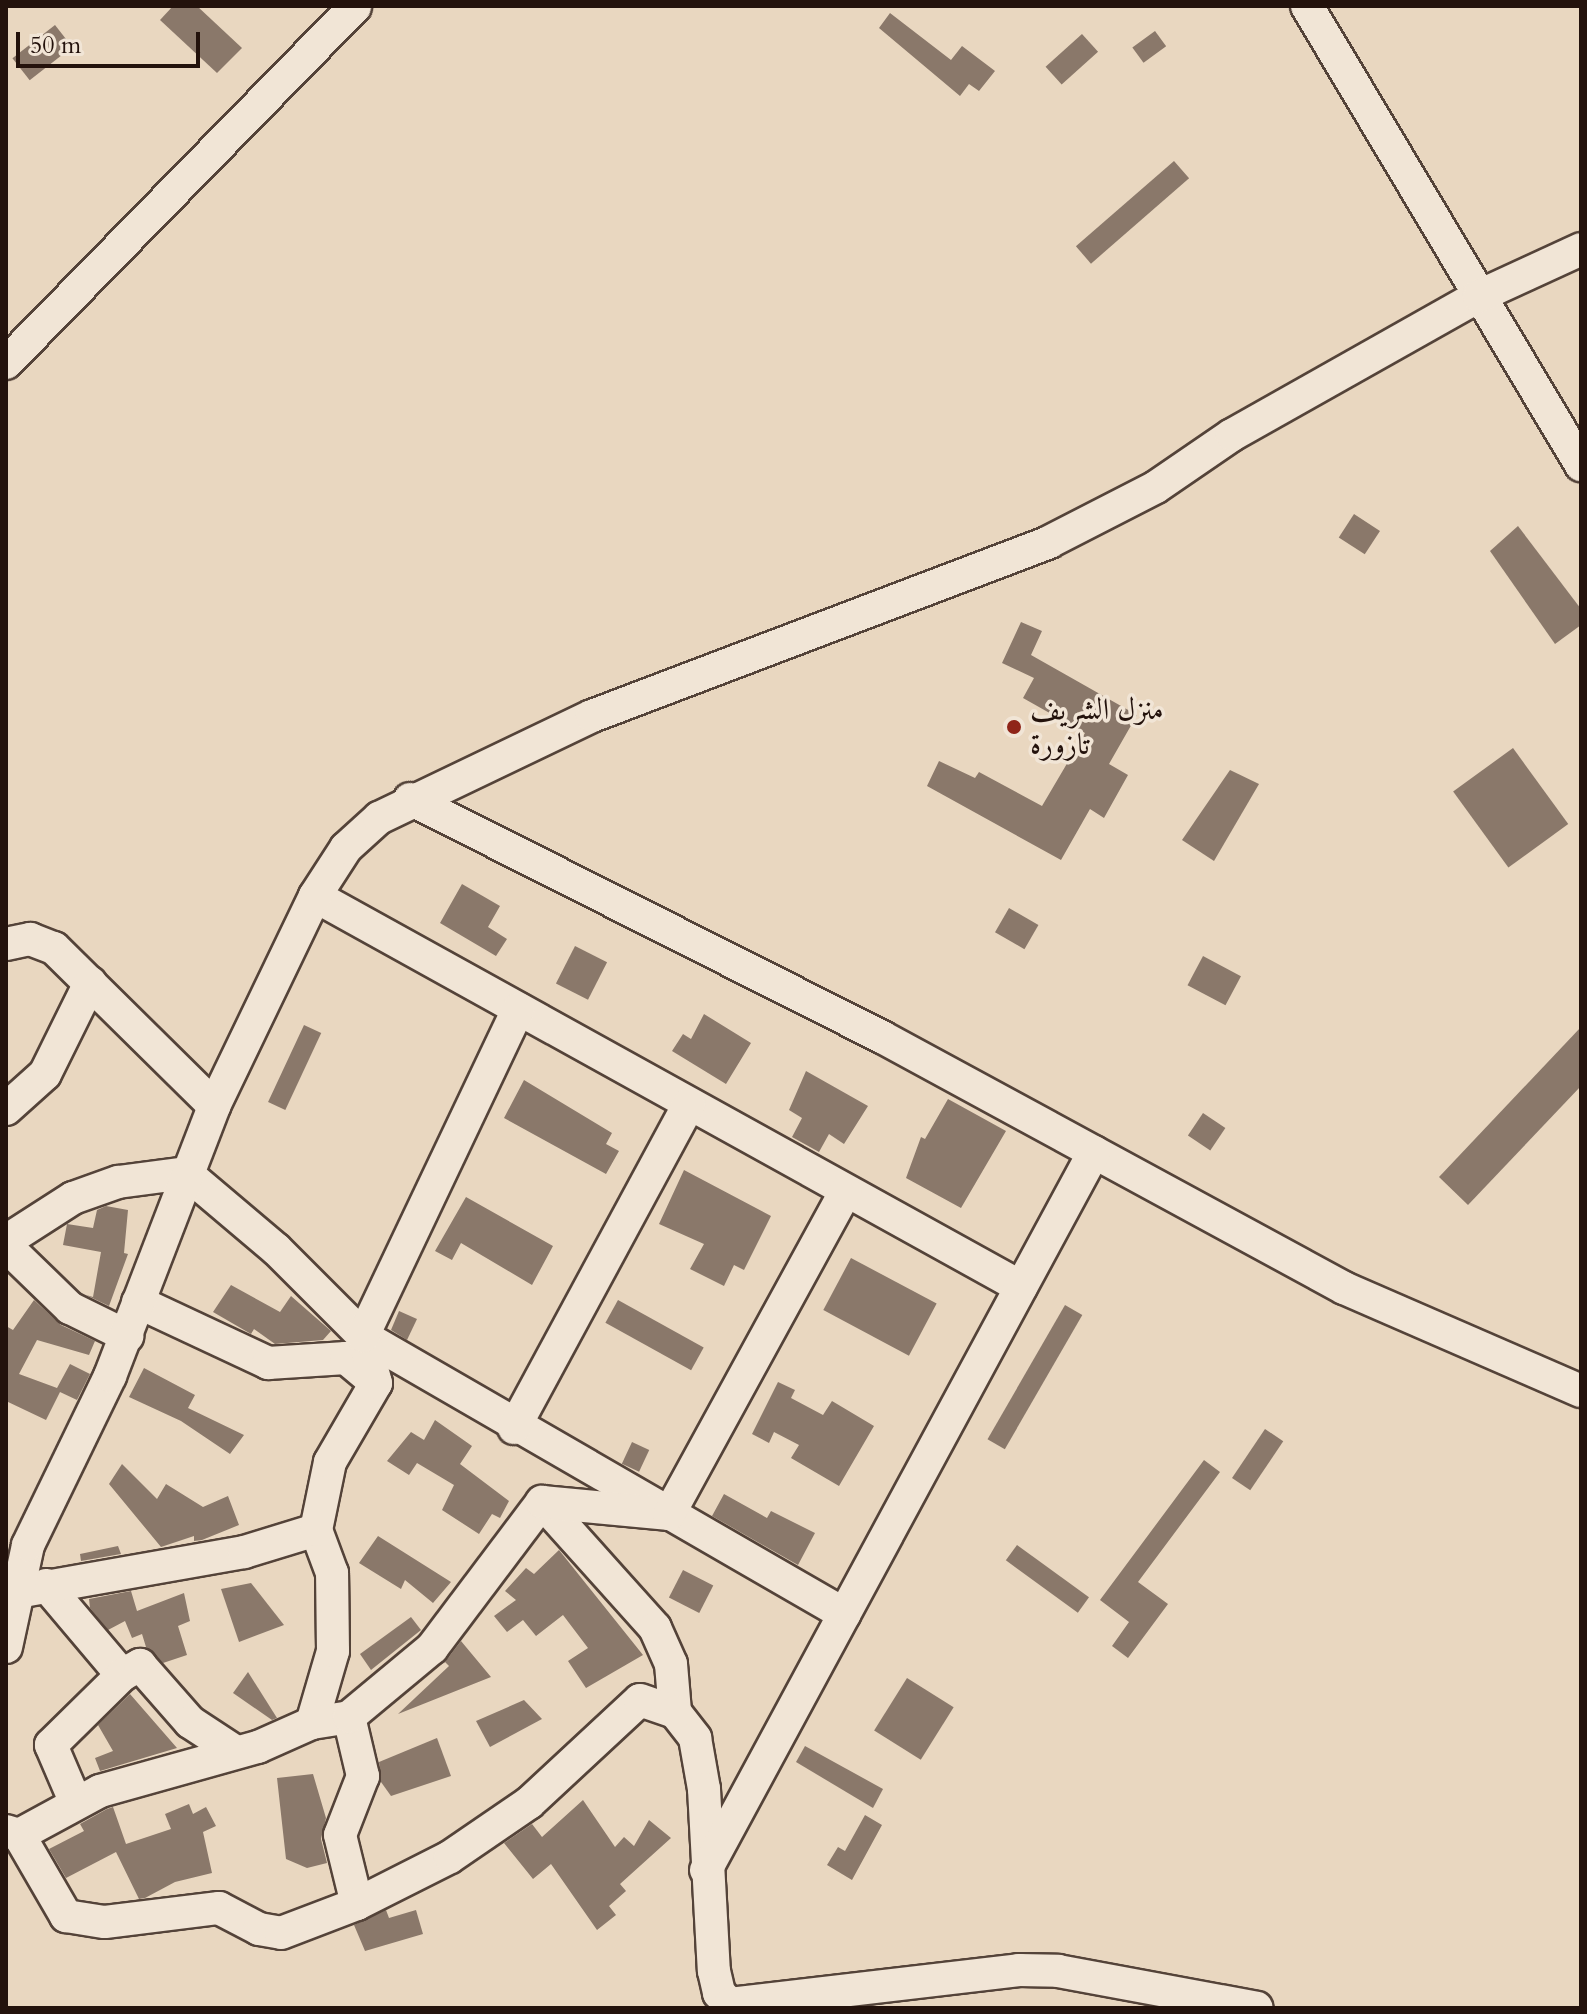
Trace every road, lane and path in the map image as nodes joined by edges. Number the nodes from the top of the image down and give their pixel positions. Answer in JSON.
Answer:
{"nodes":[{"id":1,"x":355,"y":6,"type":"edge"},
{"id":2,"x":1307,"y":6,"type":"edge"},
{"id":3,"x":1581,"y":249,"type":"edge"},
{"id":4,"x":1479,"y":296,"type":"junction"},
{"id":5,"x":6,"y":363,"type":"edge"},
{"id":6,"x":1581,"y":465,"type":"edge"},
{"id":7,"x":410,"y":799,"type":"junction"},
{"id":8,"x":315,"y":896,"type":"junction"},
{"id":9,"x":6,"y":944,"type":"edge"},
{"id":10,"x":90,"y":983,"type":"junction"},
{"id":11,"x":518,"y":1009,"type":"junction"},
{"id":12,"x":689,"y":1104,"type":"junction"},
{"id":13,"x":214,"y":1106,"type":"junction"},
{"id":14,"x":6,"y":1109,"type":"edge"},
{"id":15,"x":1094,"y":1152,"type":"junction"},
{"id":16,"x":186,"y":1173,"type":"junction"},
{"id":17,"x":846,"y":1191,"type":"junction"},
{"id":18,"x":6,"y":1243,"type":"edge"},
{"id":19,"x":1021,"y":1287,"type":"junction"},
{"id":20,"x":138,"y":1302,"type":"junction"},
{"id":21,"x":127,"y":1336,"type":"junction"},
{"id":22,"x":363,"y":1336,"type":"junction"},
{"id":23,"x":376,"y":1383,"type":"junction"},
{"id":24,"x":1581,"y":1391,"type":"edge"},
{"id":25,"x":514,"y":1428,"type":"junction"},
{"id":26,"x":542,"y":1502,"type":"junction"},
{"id":27,"x":669,"y":1514,"type":"junction"},
{"id":28,"x":316,"y":1530,"type":"junction"},
{"id":29,"x":19,"y":1574,"type":"edge"},
{"id":30,"x":844,"y":1614,"type":"junction"},
{"id":31,"x":6,"y":1647,"type":"edge"},
{"id":32,"x":122,"y":1675,"type":"junction"},
{"id":33,"x":675,"y":1712,"type":"junction"},
{"id":34,"x":349,"y":1717,"type":"junction"},
{"id":35,"x":312,"y":1723,"type":"junction"},
{"id":36,"x":236,"y":1752,"type":"junction"},
{"id":37,"x":75,"y":1801,"type":"junction"},
{"id":38,"x":12,"y":1833,"type":"edge"},
{"id":39,"x":706,"y":1871,"type":"junction"},
{"id":40,"x":357,"y":1904,"type":"junction"},
{"id":41,"x":723,"y":2005,"type":"edge"},
{"id":42,"x":1257,"y":2008,"type":"edge"}],
"edges":[{"from":1,"to":5,"type":"street"},
{"from":2,"to":4,"type":"street"},
{"from":3,"to":4,"type":"street"},
{"from":4,"to":6,"type":"street"},
{"from":4,"to":7,"type":"street"},
{"from":7,"to":8,"type":"street"},
{"from":7,"to":15,"type":"street"},
{"from":8,"to":11,"type":"street"},
{"from":8,"to":13,"type":"street"},
{"from":9,"to":10,"type":"street"},
{"from":10,"to":13,"type":"street"},
{"from":10,"to":14,"type":"street"},
{"from":11,"to":12,"type":"street"},
{"from":11,"to":22,"type":"street"},
{"from":12,"to":17,"type":"street"},
{"from":12,"to":25,"type":"street"},
{"from":13,"to":16,"type":"street"},
{"from":15,"to":19,"type":"street"},
{"from":15,"to":24,"type":"street"},
{"from":16,"to":18,"type":"street"},
{"from":16,"to":20,"type":"street"},
{"from":16,"to":22,"type":"street"},
{"from":17,"to":19,"type":"street"},
{"from":17,"to":27,"type":"street"},
{"from":18,"to":21,"type":"street"},
{"from":19,"to":30,"type":"street"},
{"from":20,"to":21,"type":"street"},
{"from":20,"to":23,"type":"street"},
{"from":21,"to":29,"type":"street"},
{"from":22,"to":23,"type":"street"},
{"from":22,"to":25,"type":"street"},
{"from":23,"to":28,"type":"street"},
{"from":25,"to":27,"type":"street"},
{"from":26,"to":27,"type":"street"},
{"from":26,"to":33,"type":"street"},
{"from":26,"to":34,"type":"street"},
{"from":27,"to":30,"type":"street"},
{"from":28,"to":29,"type":"street"},
{"from":28,"to":35,"type":"street"},
{"from":29,"to":31,"type":"street"},
{"from":29,"to":32,"type":"street"},
{"from":30,"to":39,"type":"street"},
{"from":32,"to":36,"type":"street"},
{"from":32,"to":37,"type":"street"},
{"from":33,"to":39,"type":"street"},
{"from":33,"to":40,"type":"street"},
{"from":34,"to":35,"type":"street"},
{"from":34,"to":40,"type":"street"},
{"from":35,"to":36,"type":"street"},
{"from":36,"to":37,"type":"street"},
{"from":37,"to":38,"type":"street"},
{"from":38,"to":40,"type":"street"},
{"from":39,"to":41,"type":"street"},
{"from":41,"to":42,"type":"street"}]}
